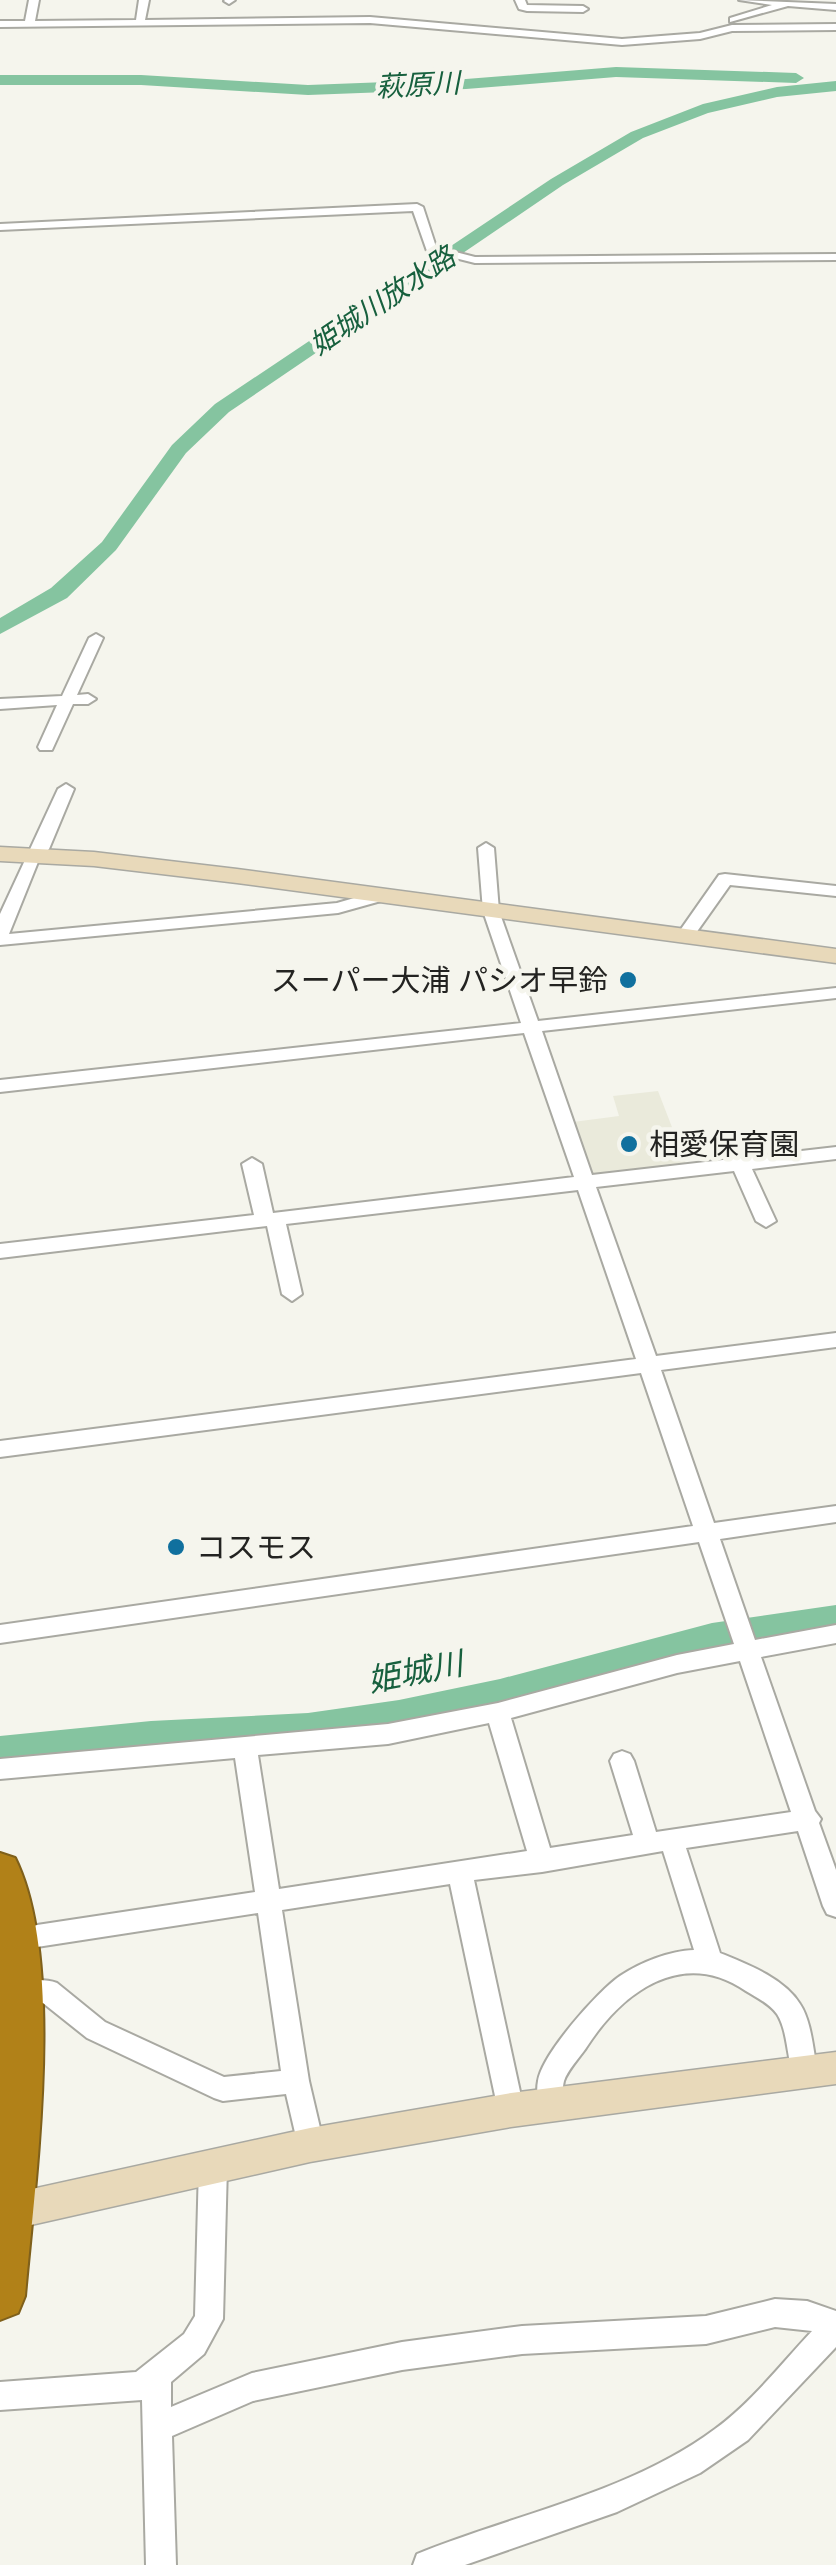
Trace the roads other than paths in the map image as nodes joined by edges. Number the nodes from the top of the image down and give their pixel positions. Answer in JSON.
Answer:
{"nodes":[{"id":1,"x":34,"y":0,"type":"edge"},
{"id":2,"x":144,"y":0,"type":"edge"},
{"id":3,"x":520,"y":0,"type":"edge"},
{"id":4,"x":744,"y":0,"type":"edge"},
{"id":5,"x":580,"y":4,"type":"edge"},
{"id":6,"x":785,"y":4,"type":"junction"},
{"id":7,"x":836,"y":7,"type":"edge"},
{"id":8,"x":451,"y":14,"type":"dead end"},
{"id":9,"x":140,"y":22,"type":"junction"},
{"id":10,"x":0,"y":24,"type":"edge"},
{"id":11,"x":29,"y":24,"type":"junction"},
{"id":12,"x":836,"y":28,"type":"edge"},
{"id":13,"x":582,"y":37,"type":"junction"},
{"id":14,"x":0,"y":227,"type":"edge"},
{"id":15,"x":836,"y":257,"type":"edge"},
{"id":16,"x":96,"y":638,"type":"dead end"},
{"id":17,"x":88,"y":699,"type":"dead end"},
{"id":18,"x":64,"y":700,"type":"junction"},
{"id":19,"x":0,"y":704,"type":"edge"},
{"id":20,"x":46,"y":747,"type":"dead end"},
{"id":21,"x":66,"y":790,"type":"dead end"},
{"id":22,"x":486,"y":848,"type":"dead end"},
{"id":23,"x":0,"y":854,"type":"edge"},
{"id":24,"x":33,"y":855,"type":"junction"},
{"id":25,"x":836,"y":891,"type":"edge"},
{"id":26,"x":375,"y":897,"type":"junction"},
{"id":27,"x":491,"y":911,"type":"junction"},
{"id":28,"x":685,"y":936,"type":"junction"},
{"id":29,"x":0,"y":938,"type":"edge"},
{"id":30,"x":836,"y":956,"type":"edge"},
{"id":31,"x":836,"y":993,"type":"edge"},
{"id":32,"x":531,"y":1027,"type":"junction"},
{"id":33,"x":0,"y":1086,"type":"edge"},
{"id":34,"x":836,"y":1153,"type":"edge"},
{"id":35,"x":252,"y":1164,"type":"dead end"},
{"id":36,"x":740,"y":1164,"type":"junction"},
{"id":37,"x":585,"y":1182,"type":"junction"},
{"id":38,"x":270,"y":1219,"type":"junction"},
{"id":39,"x":766,"y":1221,"type":"dead end"},
{"id":40,"x":0,"y":1251,"type":"edge"},
{"id":41,"x":292,"y":1294,"type":"dead end"},
{"id":42,"x":836,"y":1340,"type":"edge"},
{"id":43,"x":648,"y":1365,"type":"junction"},
{"id":44,"x":0,"y":1448,"type":"edge"},
{"id":45,"x":836,"y":1514,"type":"edge"},
{"id":46,"x":708,"y":1533,"type":"junction"},
{"id":47,"x":0,"y":1634,"type":"edge"},
{"id":48,"x":836,"y":1634,"type":"edge"},
{"id":49,"x":749,"y":1649,"type":"junction"},
{"id":50,"x":498,"y":1712,"type":"junction"},
{"id":51,"x":245,"y":1748,"type":"junction"},
{"id":52,"x":622,"y":1761,"type":"dead end"},
{"id":53,"x":0,"y":1769,"type":"edge"},
{"id":54,"x":808,"y":1819,"type":"junction"},
{"id":55,"x":660,"y":1843,"type":"junction"},
{"id":56,"x":542,"y":1862,"type":"junction"},
{"id":57,"x":0,"y":1871,"type":"edge"},
{"id":58,"x":460,"y":1874,"type":"junction"},
{"id":59,"x":268,"y":1904,"type":"junction"},
{"id":60,"x":836,"y":1906,"type":"edge"},
{"id":61,"x":14,"y":1943,"type":"junction"},
{"id":62,"x":710,"y":1960,"type":"junction"},
{"id":63,"x":18,"y":1993,"type":"junction"},
{"id":64,"x":820,"y":2070,"type":"edge"},
{"id":65,"x":296,"y":2081,"type":"junction"},
{"id":66,"x":552,"y":2104,"type":"junction"},
{"id":67,"x":511,"y":2110,"type":"junction"},
{"id":68,"x":310,"y":2145,"type":"junction"},
{"id":69,"x":213,"y":2166,"type":"junction"},
{"id":70,"x":4,"y":2213,"type":"edge"},
{"id":71,"x":0,"y":2296,"type":"edge"},
{"id":72,"x":836,"y":2325,"type":"edge"},
{"id":73,"x":156,"y":2376,"type":"junction"},
{"id":74,"x":0,"y":2396,"type":"edge"},
{"id":75,"x":157,"y":2428,"type":"junction"},
{"id":76,"x":162,"y":2565,"type":"edge"},
{"id":77,"x":428,"y":2565,"type":"edge"}],
"edges":[{"from":1,"to":11,"type":"street"},
{"from":2,"to":9,"type":"street"},
{"from":3,"to":5,"type":"street"},
{"from":4,"to":6,"type":"street"},
{"from":5,"to":13,"type":"street"},
{"from":6,"to":7,"type":"street"},
{"from":6,"to":13,"type":"street"},
{"from":8,"to":13,"type":"street"},
{"from":9,"to":11,"type":"street"},
{"from":9,"to":13,"type":"street"},
{"from":10,"to":11,"type":"street"},
{"from":12,"to":13,"type":"street"},
{"from":14,"to":15,"type":"street"},
{"from":16,"to":18,"type":"street"},
{"from":17,"to":18,"type":"street"},
{"from":18,"to":19,"type":"street"},
{"from":18,"to":20,"type":"street"},
{"from":21,"to":24,"type":"street"},
{"from":22,"to":27,"type":"street"},
{"from":23,"to":24,"type":"street"},
{"from":24,"to":26,"type":"street"},
{"from":24,"to":29,"type":"street"},
{"from":25,"to":28,"type":"street"},
{"from":26,"to":27,"type":"street"},
{"from":26,"to":29,"type":"street"},
{"from":27,"to":28,"type":"street"},
{"from":27,"to":32,"type":"street"},
{"from":28,"to":30,"type":"street"},
{"from":31,"to":32,"type":"street"},
{"from":32,"to":33,"type":"street"},
{"from":32,"to":37,"type":"street"},
{"from":34,"to":36,"type":"street"},
{"from":35,"to":38,"type":"street"},
{"from":36,"to":37,"type":"street"},
{"from":36,"to":39,"type":"street"},
{"from":37,"to":38,"type":"street"},
{"from":37,"to":43,"type":"street"},
{"from":38,"to":40,"type":"street"},
{"from":38,"to":41,"type":"street"},
{"from":42,"to":43,"type":"street"},
{"from":43,"to":44,"type":"street"},
{"from":43,"to":46,"type":"street"},
{"from":45,"to":46,"type":"street"},
{"from":46,"to":47,"type":"street"},
{"from":46,"to":49,"type":"street"},
{"from":48,"to":49,"type":"street"},
{"from":49,"to":50,"type":"street"},
{"from":49,"to":54,"type":"street"},
{"from":50,"to":51,"type":"street"},
{"from":50,"to":56,"type":"street"},
{"from":51,"to":53,"type":"street"},
{"from":51,"to":59,"type":"street"},
{"from":52,"to":55,"type":"street"},
{"from":54,"to":55,"type":"street"},
{"from":54,"to":60,"type":"street"},
{"from":55,"to":56,"type":"street"},
{"from":55,"to":62,"type":"street"},
{"from":56,"to":58,"type":"street"},
{"from":57,"to":61,"type":"highway"},
{"from":58,"to":59,"type":"street"},
{"from":58,"to":67,"type":"street"},
{"from":59,"to":61,"type":"street"},
{"from":59,"to":65,"type":"street"},
{"from":61,"to":63,"type":"highway"},
{"from":62,"to":64,"type":"street"},
{"from":62,"to":66,"type":"street"},
{"from":63,"to":65,"type":"street"},
{"from":63,"to":70,"type":"highway"},
{"from":64,"to":66,"type":"street"},
{"from":65,"to":68,"type":"street"},
{"from":66,"to":67,"type":"street"},
{"from":67,"to":68,"type":"street"},
{"from":68,"to":69,"type":"street"},
{"from":69,"to":70,"type":"street"},
{"from":69,"to":73,"type":"street"},
{"from":70,"to":71,"type":"highway"},
{"from":72,"to":75,"type":"street"},
{"from":72,"to":77,"type":"street"},
{"from":73,"to":74,"type":"street"},
{"from":73,"to":75,"type":"street"},
{"from":75,"to":76,"type":"street"}]}
